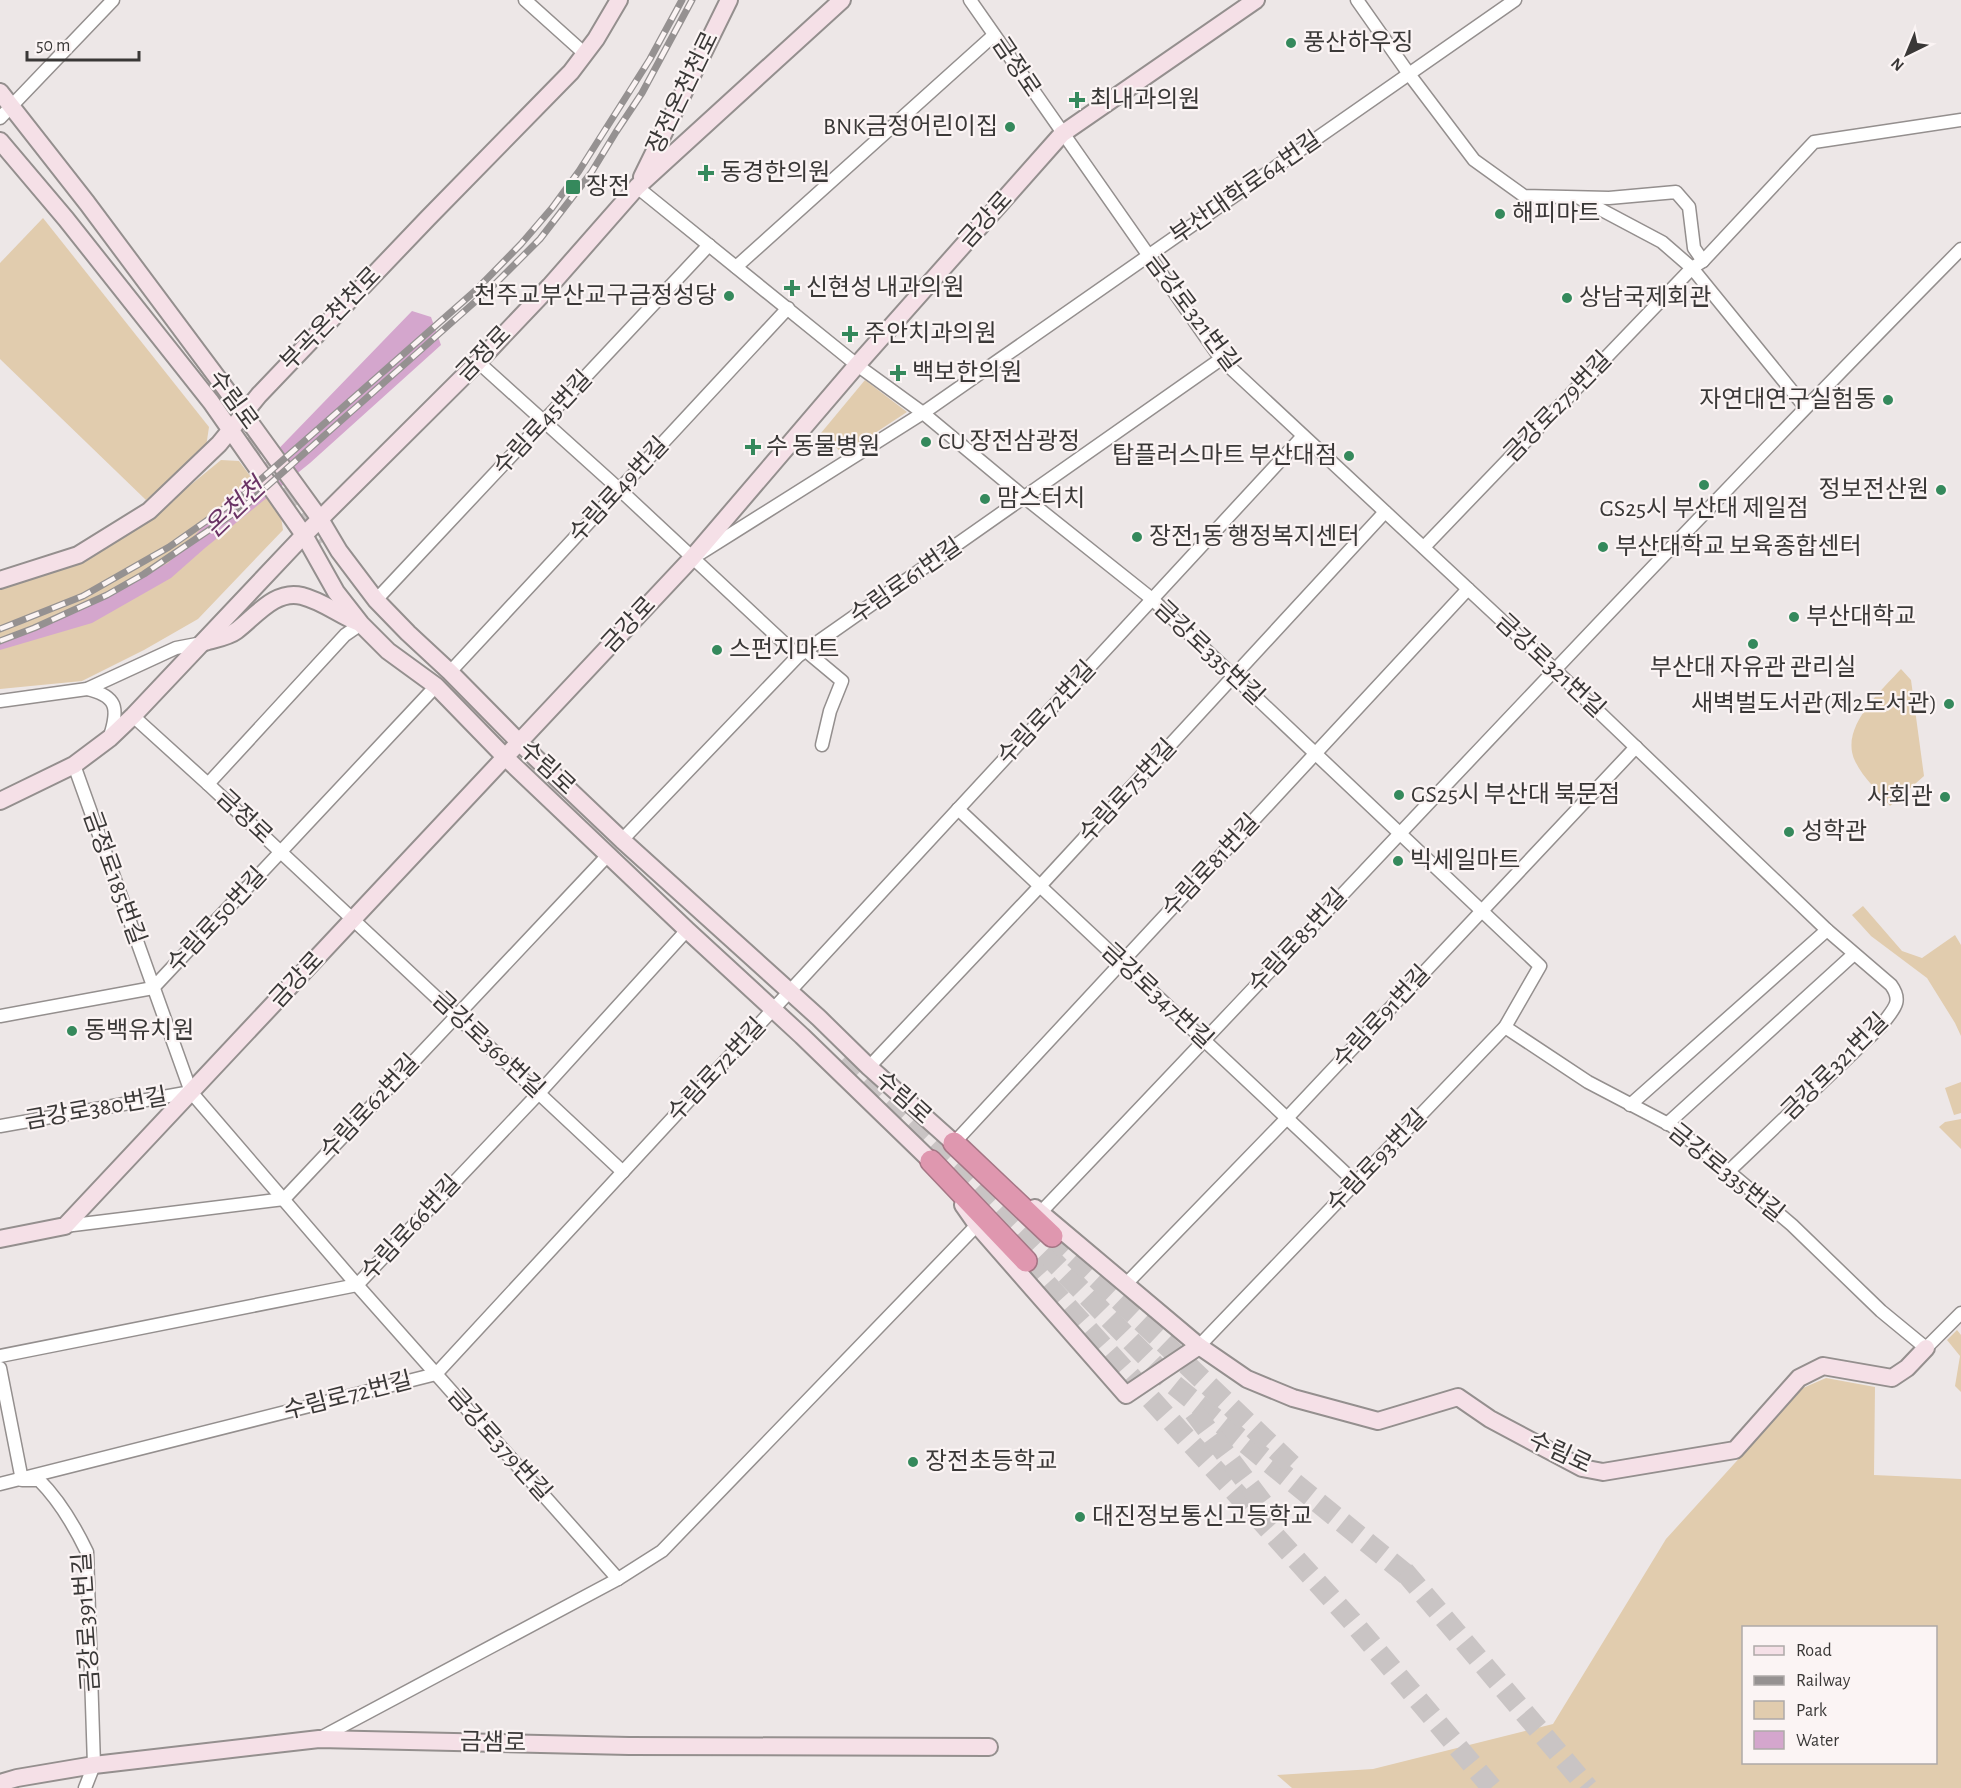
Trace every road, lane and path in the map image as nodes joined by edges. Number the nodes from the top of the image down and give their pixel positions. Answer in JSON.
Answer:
{"nodes":[{"id":1,"x":113,"y":0,"type":"edge"},
{"id":2,"x":525,"y":0,"type":"edge"},
{"id":3,"x":620,"y":0,"type":"edge"},
{"id":4,"x":729,"y":0,"type":"edge"},
{"id":5,"x":842,"y":0,"type":"edge"},
{"id":6,"x":970,"y":0,"type":"edge"},
{"id":7,"x":1256,"y":0,"type":"edge"},
{"id":8,"x":1357,"y":0,"type":"edge"},
{"id":9,"x":1515,"y":0,"type":"edge"},
{"id":10,"x":994,"y":35,"type":"junction"},
{"id":11,"x":584,"y":53,"type":"junction"},
{"id":12,"x":1409,"y":74,"type":"junction"},
{"id":13,"x":0,"y":92,"type":"edge"},
{"id":14,"x":6,"y":112,"type":"edge"},
{"id":15,"x":1961,"y":120,"type":"edge"},
{"id":16,"x":1062,"y":134,"type":"junction"},
{"id":17,"x":0,"y":141,"type":"edge"},
{"id":18,"x":638,"y":187,"type":"junction"},
{"id":19,"x":1578,"y":198,"type":"junction"},
{"id":20,"x":709,"y":244,"type":"junction"},
{"id":21,"x":1961,"y":249,"type":"edge"},
{"id":22,"x":1148,"y":256,"type":"junction"},
{"id":23,"x":1698,"y":264,"type":"junction"},
{"id":24,"x":736,"y":267,"type":"junction"},
{"id":25,"x":788,"y":308,"type":"junction"},
{"id":26,"x":1221,"y":359,"type":"junction"},
{"id":27,"x":478,"y":362,"type":"junction"},
{"id":28,"x":857,"y":365,"type":"junction"},
{"id":29,"x":1805,"y":407,"type":"junction"},
{"id":30,"x":923,"y":413,"type":"junction"},
{"id":31,"x":247,"y":419,"type":"junction"},
{"id":32,"x":544,"y":423,"type":"junction"},
{"id":33,"x":234,"y":435,"type":"junction"},
{"id":34,"x":1303,"y":436,"type":"junction"},
{"id":35,"x":619,"y":489,"type":"junction"},
{"id":36,"x":1024,"y":497,"type":"junction"},
{"id":37,"x":1386,"y":512,"type":"junction"},
{"id":38,"x":320,"y":519,"type":"junction"},
{"id":39,"x":304,"y":535,"type":"junction"},
{"id":40,"x":1424,"y":547,"type":"junction"},
{"id":41,"x":692,"y":558,"type":"junction"},
{"id":42,"x":0,"y":580,"type":"edge"},
{"id":43,"x":1468,"y":589,"type":"junction"},
{"id":44,"x":1152,"y":599,"type":"junction"},
{"id":45,"x":376,"y":600,"type":"junction"},
{"id":46,"x":361,"y":624,"type":"junction"},
{"id":47,"x":204,"y":642,"type":"junction"},
{"id":48,"x":802,"y":654,"type":"junction"},
{"id":49,"x":1554,"y":669,"type":"junction"},
{"id":50,"x":450,"y":672,"type":"junction"},
{"id":51,"x":1234,"y":676,"type":"junction"},
{"id":52,"x":436,"y":686,"type":"junction"},
{"id":53,"x":87,"y":689,"type":"junction"},
{"id":54,"x":0,"y":701,"type":"edge"},
{"id":55,"x":133,"y":716,"type":"junction"},
{"id":56,"x":110,"y":738,"type":"junction"},
{"id":57,"x":520,"y":743,"type":"junction"},
{"id":58,"x":822,"y":745,"type":"dead end"},
{"id":59,"x":1636,"y":747,"type":"junction"},
{"id":60,"x":1315,"y":753,"type":"junction"},
{"id":61,"x":506,"y":758,"type":"junction"},
{"id":62,"x":74,"y":765,"type":"junction"},
{"id":63,"x":208,"y":784,"type":"junction"},
{"id":64,"x":0,"y":801,"type":"edge"},
{"id":65,"x":958,"y":809,"type":"junction"},
{"id":66,"x":1400,"y":833,"type":"junction"},
{"id":67,"x":622,"y":840,"type":"junction"},
{"id":68,"x":281,"y":852,"type":"junction"},
{"id":69,"x":608,"y":855,"type":"junction"},
{"id":70,"x":1040,"y":886,"type":"junction"},
{"id":71,"x":1482,"y":911,"type":"junction"},
{"id":72,"x":354,"y":919,"type":"junction"},
{"id":73,"x":687,"y":930,"type":"junction"},
{"id":74,"x":1827,"y":930,"type":"junction"},
{"id":75,"x":1854,"y":954,"type":"junction"},
{"id":76,"x":1121,"y":962,"type":"junction"},
{"id":77,"x":1540,"y":966,"type":"joint"},
{"id":78,"x":153,"y":988,"type":"junction"},
{"id":79,"x":789,"y":992,"type":"junction"},
{"id":80,"x":774,"y":1009,"type":"junction"},
{"id":81,"x":456,"y":1015,"type":"junction"},
{"id":82,"x":0,"y":1016,"type":"edge"},
{"id":83,"x":1505,"y":1027,"type":"junction"},
{"id":84,"x":1205,"y":1041,"type":"junction"},
{"id":85,"x":869,"y":1067,"type":"junction"},
{"id":86,"x":191,"y":1092,"type":"junction"},
{"id":87,"x":538,"y":1092,"type":"junction"},
{"id":88,"x":1630,"y":1105,"type":"junction"},
{"id":89,"x":1287,"y":1118,"type":"junction"},
{"id":90,"x":1667,"y":1124,"type":"junction"},
{"id":91,"x":0,"y":1126,"type":"edge"},
{"id":92,"x":954,"y":1143,"type":"junction"},
{"id":93,"x":931,"y":1161,"type":"joint"},
{"id":94,"x":1729,"y":1171,"type":"junction"},
{"id":95,"x":623,"y":1172,"type":"junction"},
{"id":96,"x":1356,"y":1183,"type":"junction"},
{"id":97,"x":284,"y":1199,"type":"junction"},
{"id":98,"x":1041,"y":1212,"type":"junction"},
{"id":99,"x":984,"y":1224,"type":"junction"},
{"id":100,"x":65,"y":1226,"type":"junction"},
{"id":101,"x":1052,"y":1236,"type":"tunnel mouth"},
{"id":102,"x":0,"y":1239,"type":"edge"},
{"id":103,"x":1026,"y":1261,"type":"tunnel mouth"},
{"id":104,"x":357,"y":1285,"type":"junction"},
{"id":105,"x":1125,"y":1285,"type":"junction"},
{"id":106,"x":1961,"y":1313,"type":"edge"},
{"id":107,"x":1199,"y":1346,"type":"junction"},
{"id":108,"x":1926,"y":1348,"type":"junction"},
{"id":109,"x":0,"y":1356,"type":"edge"},
{"id":110,"x":0,"y":1368,"type":"edge"},
{"id":111,"x":436,"y":1374,"type":"junction"},
{"id":112,"x":22,"y":1480,"type":"junction"},
{"id":113,"x":0,"y":1484,"type":"edge"},
{"id":114,"x":618,"y":1579,"type":"junction"},
{"id":115,"x":319,"y":1738,"type":"junction"},
{"id":116,"x":989,"y":1747,"type":"dead end"},
{"id":117,"x":94,"y":1765,"type":"junction"},
{"id":118,"x":0,"y":1783,"type":"edge"},
{"id":119,"x":85,"y":1788,"type":"edge"}],
"edges":[{"from":1,"to":14,"type":"street"},
{"from":2,"to":11,"type":"street"},
{"from":3,"to":11,"type":"main road","name":"부곡온천천로"},
{"from":4,"to":18,"type":"main road","name":"장전온천천로"},
{"from":5,"to":18,"type":"main road","name":"금정로"},
{"from":6,"to":10,"type":"street","name":"금정로"},
{"from":7,"to":16,"type":"main road","name":"금강로"},
{"from":8,"to":12,"type":"street"},
{"from":9,"to":12,"type":"street","name":"부산대학로64번길"},
{"from":10,"to":16,"type":"street","name":"금정로"},
{"from":10,"to":24,"type":"street"},
{"from":11,"to":31,"type":"main road","name":"부곡온천천로"},
{"from":12,"to":19,"type":"street"},
{"from":12,"to":22,"type":"street","name":"부산대학로64번길"},
{"from":13,"to":14,"type":"main road","name":"수림로"},
{"from":14,"to":31,"type":"main road","name":"수림로"},
{"from":15,"to":23,"type":"street","name":"금강로279번길"},
{"from":16,"to":22,"type":"street","name":"금강로321번길"},
{"from":16,"to":28,"type":"main road","name":"금강로"},
{"from":17,"to":33,"type":"main road","name":"수림로"},
{"from":18,"to":20,"type":"street","name":"금강로335번길"},
{"from":18,"to":27,"type":"main road","name":"금정로"},
{"from":19,"to":23,"type":"street"},
{"from":19,"to":23,"type":"street"},
{"from":20,"to":24,"type":"street","name":"금강로335번길"},
{"from":20,"to":32,"type":"street","name":"수림로45번길"},
{"from":21,"to":29,"type":"street"},
{"from":22,"to":26,"type":"street","name":"금강로321번길"},
{"from":22,"to":30,"type":"street","name":"부산대학로64번길"},
{"from":23,"to":29,"type":"street"},
{"from":23,"to":40,"type":"street","name":"금강로279번길"},
{"from":24,"to":25,"type":"street","name":"금강로335번길"},
{"from":25,"to":28,"type":"street","name":"금강로335번길"},
{"from":25,"to":35,"type":"street","name":"수림로49번길"},
{"from":26,"to":34,"type":"street","name":"금강로321번길"},
{"from":26,"to":36,"type":"street","name":"수림로61번길"},
{"from":27,"to":32,"type":"street"},
{"from":27,"to":38,"type":"main road","name":"금정로"},
{"from":28,"to":30,"type":"street","name":"금강로335번길"},
{"from":28,"to":41,"type":"main road","name":"금강로"},
{"from":29,"to":49,"type":"street"},
{"from":30,"to":36,"type":"street","name":"금강로335번길"},
{"from":30,"to":41,"type":"street","name":"부산대학로64번길"},
{"from":31,"to":33,"type":"main road","name":"부곡온천천로"},
{"from":31,"to":38,"type":"main road","name":"수림로"},
{"from":32,"to":35,"type":"street"},
{"from":32,"to":45,"type":"street","name":"수림로45번길"},
{"from":33,"to":39,"type":"main road","name":"수림로"},
{"from":33,"to":42,"type":"main road","name":"부곡온천천로"},
{"from":34,"to":37,"type":"street","name":"금강로321번길"},
{"from":34,"to":44,"type":"street","name":"수림로72번길"},
{"from":35,"to":41,"type":"street"},
{"from":35,"to":50,"type":"street","name":"수림로49번길"},
{"from":36,"to":44,"type":"street","name":"금강로335번길"},
{"from":36,"to":48,"type":"street","name":"수림로61번길"},
{"from":37,"to":40,"type":"street","name":"금강로321번길"},
{"from":37,"to":51,"type":"street","name":"수림로75번길"},
{"from":38,"to":39,"type":"main road","name":"금정로"},
{"from":38,"to":45,"type":"main road","name":"수림로"},
{"from":39,"to":46,"type":"main road","name":"수림로"},
{"from":39,"to":47,"type":"main road","name":"금정로"},
{"from":40,"to":43,"type":"street","name":"금강로321번길"},
{"from":41,"to":48,"type":"street"},
{"from":41,"to":57,"type":"main road","name":"금강로"},
{"from":43,"to":49,"type":"street","name":"금강로321번길"},
{"from":43,"to":60,"type":"street","name":"수림로81번길"},
{"from":44,"to":51,"type":"street","name":"금강로335번길"},
{"from":44,"to":65,"type":"street","name":"수림로72번길"},
{"from":45,"to":50,"type":"main road","name":"수림로"},
{"from":46,"to":47,"type":"main road"},
{"from":46,"to":52,"type":"main road","name":"수림로"},
{"from":46,"to":63,"type":"street"},
{"from":47,"to":53,"type":"street"},
{"from":47,"to":55,"type":"main road","name":"금정로"},
{"from":48,"to":58,"type":"street"},
{"from":48,"to":67,"type":"street","name":"수림로61번길"},
{"from":49,"to":59,"type":"street","name":"금강로321번길"},
{"from":49,"to":66,"type":"street","name":"수림로85번길"},
{"from":50,"to":57,"type":"main road","name":"수림로"},
{"from":51,"to":60,"type":"street","name":"금강로335번길"},
{"from":51,"to":70,"type":"street","name":"수림로75번길"},
{"from":52,"to":61,"type":"main road","name":"수림로"},
{"from":52,"to":68,"type":"street","name":"수림로50번길"},
{"from":53,"to":54,"type":"street"},
{"from":53,"to":56,"type":"street"},
{"from":55,"to":56,"type":"main road","name":"금정로"},
{"from":55,"to":63,"type":"street","name":"금정로"},
{"from":56,"to":62,"type":"main road","name":"금정로"},
{"from":57,"to":61,"type":"main road","name":"금강로"},
{"from":57,"to":67,"type":"main road","name":"수림로"},
{"from":59,"to":71,"type":"street","name":"수림로91번길"},
{"from":59,"to":74,"type":"street","name":"금강로321번길"},
{"from":60,"to":66,"type":"street","name":"금강로335번길"},
{"from":60,"to":76,"type":"street","name":"수림로81번길"},
{"from":61,"to":69,"type":"main road","name":"수림로"},
{"from":61,"to":72,"type":"main road","name":"금강로"},
{"from":62,"to":64,"type":"main road","name":"금정로"},
{"from":62,"to":78,"type":"street","name":"금정로185번길"},
{"from":63,"to":68,"type":"street","name":"금정로"},
{"from":65,"to":70,"type":"street","name":"금강로347번길"},
{"from":65,"to":79,"type":"street","name":"수림로72번길"},
{"from":66,"to":71,"type":"street","name":"금강로335번길"},
{"from":66,"to":84,"type":"street","name":"수림로85번길"},
{"from":67,"to":79,"type":"main road","name":"수림로"},
{"from":68,"to":72,"type":"street","name":"금정로"},
{"from":68,"to":78,"type":"street","name":"수림로50번길"},
{"from":69,"to":73,"type":"main road","name":"수림로"},
{"from":69,"to":81,"type":"street","name":"수림로62번길"},
{"from":70,"to":76,"type":"street","name":"금강로347번길"},
{"from":70,"to":85,"type":"street","name":"수림로75번길"},
{"from":71,"to":77,"type":"street","name":"금강로335번길"},
{"from":71,"to":89,"type":"street","name":"수림로91번길"},
{"from":72,"to":81,"type":"street","name":"금강로369번길"},
{"from":72,"to":86,"type":"main road","name":"금강로"},
{"from":73,"to":80,"type":"main road","name":"수림로"},
{"from":73,"to":87,"type":"street","name":"수림로66번길"},
{"from":74,"to":75,"type":"street","name":"금강로321번길"},
{"from":74,"to":88,"type":"street"},
{"from":75,"to":90,"type":"street"},
{"from":75,"to":94,"type":"street","name":"금강로321번길"},
{"from":76,"to":84,"type":"street","name":"금강로347번길"},
{"from":76,"to":92,"type":"street","name":"수림로81번길"},
{"from":77,"to":83,"type":"street","name":"수림로93번길"},
{"from":78,"to":82,"type":"street","name":"수림로50번길"},
{"from":78,"to":86,"type":"street","name":"금정로185번길"},
{"from":79,"to":80,"type":"street","name":"수림로72번길"},
{"from":79,"to":85,"type":"main road","name":"수림로"},
{"from":80,"to":93,"type":"main road","name":"수림로"},
{"from":80,"to":95,"type":"street","name":"수림로72번길"},
{"from":81,"to":87,"type":"street","name":"금강로369번길"},
{"from":81,"to":97,"type":"street","name":"수림로62번길"},
{"from":83,"to":88,"type":"street","name":"금강로335번길"},
{"from":83,"to":96,"type":"street","name":"수림로93번길"},
{"from":84,"to":89,"type":"street","name":"금강로347번길"},
{"from":84,"to":98,"type":"street","name":"수림로85번길"},
{"from":85,"to":92,"type":"main road","name":"수림로"},
{"from":86,"to":91,"type":"street","name":"금강로380번길"},
{"from":86,"to":97,"type":"street","name":"금강로379번길"},
{"from":86,"to":100,"type":"main road","name":"금강로"},
{"from":87,"to":95,"type":"street","name":"금강로369번길"},
{"from":87,"to":104,"type":"street","name":"수림로66번길"},
{"from":88,"to":90,"type":"street","name":"금강로335번길"},
{"from":89,"to":96,"type":"street","name":"금강로347번길"},
{"from":89,"to":105,"type":"street","name":"수림로91번길"},
{"from":90,"to":94,"type":"street","name":"금강로335번길"},
{"from":92,"to":98,"type":"main road","name":"수림로"},
{"from":92,"to":101,"type":"highway"},
{"from":93,"to":99,"type":"highway"},
{"from":94,"to":108,"type":"street","name":"금강로335번길"},
{"from":95,"to":111,"type":"street","name":"수림로72번길"},
{"from":96,"to":107,"type":"street","name":"수림로93번길"},
{"from":97,"to":100,"type":"street"},
{"from":97,"to":104,"type":"street","name":"금강로379번길"},
{"from":98,"to":105,"type":"main road","name":"수림로"},
{"from":99,"to":103,"type":"highway"},
{"from":99,"to":107,"type":"main road"},
{"from":99,"to":114,"type":"street"},
{"from":100,"to":102,"type":"main road"},
{"from":104,"to":109,"type":"street","name":"수림로66번길"},
{"from":104,"to":111,"type":"street","name":"금강로379번길"},
{"from":105,"to":107,"type":"main road","name":"수림로"},
{"from":106,"to":108,"type":"street","name":"수림로"},
{"from":107,"to":108,"type":"main road","name":"수림로"},
{"from":110,"to":112,"type":"street"},
{"from":111,"to":112,"type":"street","name":"수림로72번길"},
{"from":111,"to":114,"type":"street","name":"금강로379번길"},
{"from":112,"to":113,"type":"street","name":"수림로72번길"},
{"from":112,"to":117,"type":"street","name":"금강로391번길"},
{"from":114,"to":115,"type":"street"},
{"from":115,"to":116,"type":"main road","name":"금샘로"},
{"from":115,"to":117,"type":"main road","name":"금샘로"},
{"from":117,"to":118,"type":"main road","name":"금샘로"},
{"from":117,"to":119,"type":"street"}]}
